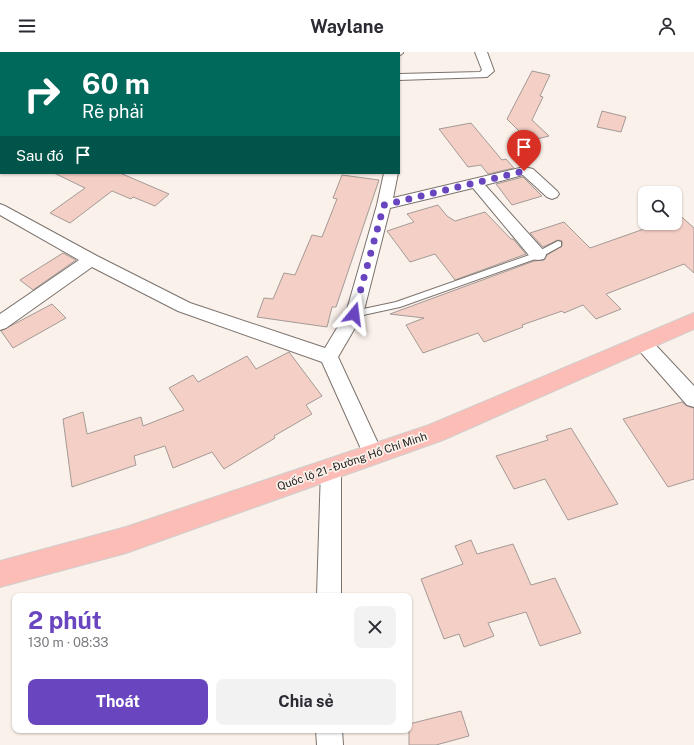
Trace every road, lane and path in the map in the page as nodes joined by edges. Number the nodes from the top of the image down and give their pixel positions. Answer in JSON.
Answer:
{"nodes":[{"id":1,"x":481,"y":52,"type":"edge"},
{"id":2,"x":400,"y":77,"type":"edge"},
{"id":3,"x":391,"y":174,"type":"edge"},
{"id":4,"x":476,"y":183,"type":"junction"},
{"id":5,"x":552,"y":194,"type":"dead end"},
{"id":6,"x":384,"y":205,"type":"junction"},
{"id":7,"x":0,"y":209,"type":"edge"},
{"id":8,"x":15,"y":217,"type":"junction"},
{"id":9,"x":0,"y":226,"type":"edge"},
{"id":10,"x":558,"y":244,"type":"dead end"},
{"id":11,"x":538,"y":255,"type":"junction"},
{"id":12,"x":91,"y":260,"type":"junction"},
{"id":13,"x":354,"y":314,"type":"junction"},
{"id":14,"x":694,"y":321,"type":"edge"},
{"id":15,"x":0,"y":323,"type":"edge"},
{"id":16,"x":643,"y":343,"type":"junction"},
{"id":17,"x":329,"y":357,"type":"junction"},
{"id":18,"x":694,"y":399,"type":"edge"},
{"id":19,"x":373,"y":454,"type":"junction"},
{"id":20,"x":331,"y":469,"type":"junction"},
{"id":21,"x":0,"y":574,"type":"edge"},
{"id":22,"x":329,"y":593,"type":"edge"},
{"id":23,"x":330,"y":733,"type":"edge"},
{"id":24,"x":330,"y":745,"type":"edge"}],
"edges":[{"from":1,"to":2,"type":"street"},
{"from":3,"to":6,"type":"street"},
{"from":4,"to":5,"type":"street"},
{"from":4,"to":6,"type":"street"},
{"from":4,"to":11,"type":"street"},
{"from":6,"to":13,"type":"street"},
{"from":7,"to":8,"type":"street"},
{"from":8,"to":9,"type":"street"},
{"from":8,"to":12,"type":"street"},
{"from":10,"to":11,"type":"lane"},
{"from":11,"to":13,"type":"lane"},
{"from":12,"to":15,"type":"street"},
{"from":12,"to":17,"type":"street"},
{"from":13,"to":17,"type":"street"},
{"from":14,"to":16,"type":"highway","name":"Quốc lộ 21 - Đường Hồ Chí Minh"},
{"from":16,"to":18,"type":"street"},
{"from":16,"to":19,"type":"highway","name":"Quốc lộ 21 - Đường Hồ Chí Minh"},
{"from":17,"to":19,"type":"street"},
{"from":19,"to":20,"type":"highway","name":"Quốc lộ 21 - Đường Hồ Chí Minh"},
{"from":20,"to":21,"type":"highway","name":"Quốc lộ 21 - Đường Hồ Chí Minh"},
{"from":20,"to":22,"type":"street"},
{"from":23,"to":24,"type":"street"}]}
